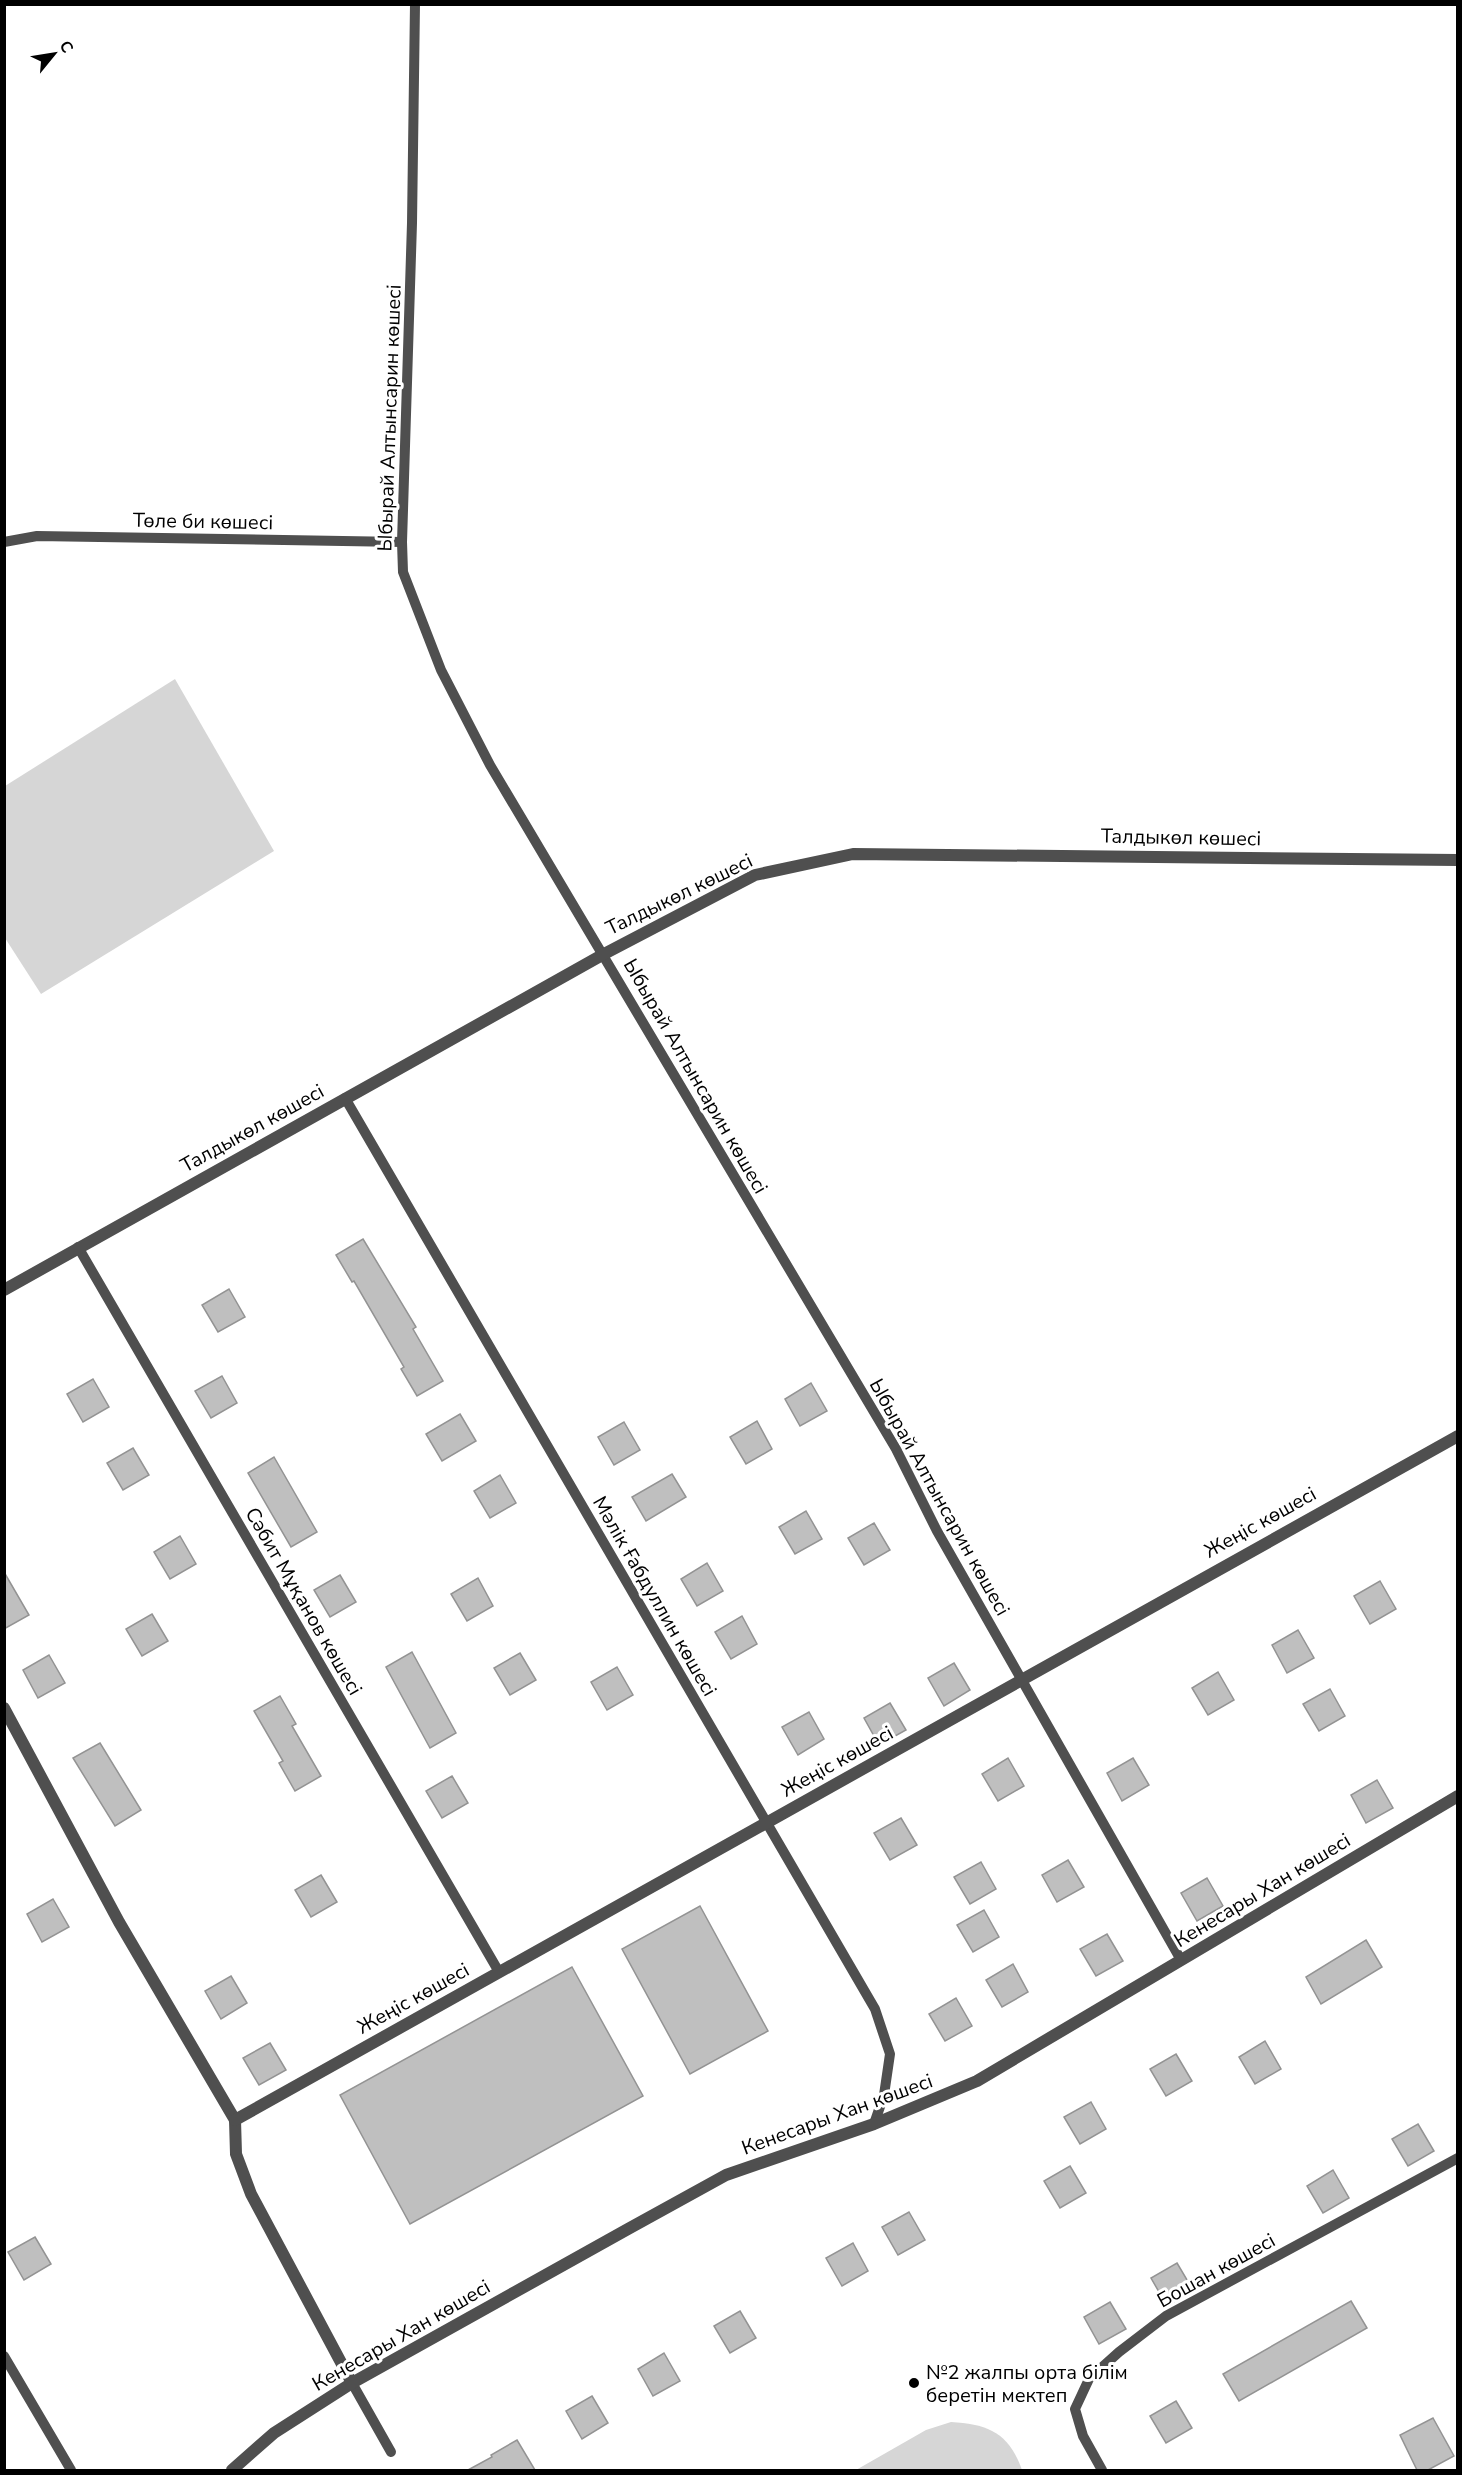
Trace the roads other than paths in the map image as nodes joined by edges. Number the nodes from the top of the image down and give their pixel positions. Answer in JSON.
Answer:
{"nodes":[{"id":1,"x":415,"y":4,"type":"edge"},
{"id":2,"x":4,"y":542,"type":"edge"},
{"id":3,"x":402,"y":542,"type":"junction"},
{"id":4,"x":1458,"y":860,"type":"edge"},
{"id":5,"x":604,"y":954,"type":"junction"},
{"id":6,"x":345,"y":1098,"type":"junction"},
{"id":7,"x":78,"y":1247,"type":"junction"},
{"id":8,"x":4,"y":1290,"type":"edge"},
{"id":9,"x":1458,"y":1436,"type":"edge"},
{"id":10,"x":1022,"y":1680,"type":"junction"},
{"id":11,"x":4,"y":1708,"type":"edge"},
{"id":12,"x":1458,"y":1796,"type":"edge"},
{"id":13,"x":766,"y":1823,"type":"junction"},
{"id":14,"x":1181,"y":1960,"type":"junction"},
{"id":15,"x":499,"y":1972,"type":"junction"},
{"id":16,"x":235,"y":2120,"type":"junction"},
{"id":17,"x":874,"y":2124,"type":"junction"},
{"id":18,"x":1458,"y":2158,"type":"edge"},
{"id":19,"x":4,"y":2356,"type":"edge"},
{"id":20,"x":352,"y":2383,"type":"junction"},
{"id":21,"x":391,"y":2452,"type":"dead end"},
{"id":22,"x":71,"y":2470,"type":"edge"},
{"id":23,"x":232,"y":2470,"type":"edge"},
{"id":24,"x":1102,"y":2470,"type":"edge"}],
"edges":[{"from":1,"to":3,"type":"lane","name":"Ыбырай Алтынсарин көшесі"},
{"from":2,"to":3,"type":"lane","name":"Төле би көшесі"},
{"from":3,"to":5,"type":"lane","name":"Ыбырай Алтынсарин көшесі"},
{"from":4,"to":5,"type":"street","name":"Талдыкөл көшесі"},
{"from":5,"to":6,"type":"street","name":"Талдыкөл көшесі"},
{"from":5,"to":10,"type":"lane","name":"Ыбырай Алтынсарин көшесі"},
{"from":6,"to":7,"type":"street","name":"Талдыкөл көшесі"},
{"from":6,"to":13,"type":"lane","name":"Мәлік Ғабдуллин көшесі"},
{"from":7,"to":8,"type":"street","name":"Талдыкөл көшесі"},
{"from":7,"to":15,"type":"lane","name":"Сәбит Мұқанов көшесі"},
{"from":9,"to":10,"type":"street","name":"Жеңіс көшесі"},
{"from":10,"to":13,"type":"street","name":"Жеңіс көшесі"},
{"from":10,"to":14,"type":"lane","name":"Ыбырай Алтынсарин көшесі"},
{"from":11,"to":16,"type":"street"},
{"from":12,"to":14,"type":"street","name":"Кенесары Хан көшесі"},
{"from":13,"to":15,"type":"street","name":"Жеңіс көшесі"},
{"from":13,"to":17,"type":"lane","name":"Мәлік Ғабдуллин көшесі"},
{"from":14,"to":17,"type":"street","name":"Кенесары Хан көшесі"},
{"from":15,"to":16,"type":"street","name":"Жеңіс көшесі"},
{"from":16,"to":20,"type":"street"},
{"from":17,"to":20,"type":"street","name":"Кенесары Хан көшесі"},
{"from":18,"to":24,"type":"lane","name":"Бошан көшесі"},
{"from":19,"to":22,"type":"lane"},
{"from":20,"to":21,"type":"lane"},
{"from":20,"to":23,"type":"street","name":"Кенесары Хан көшесі"}]}
